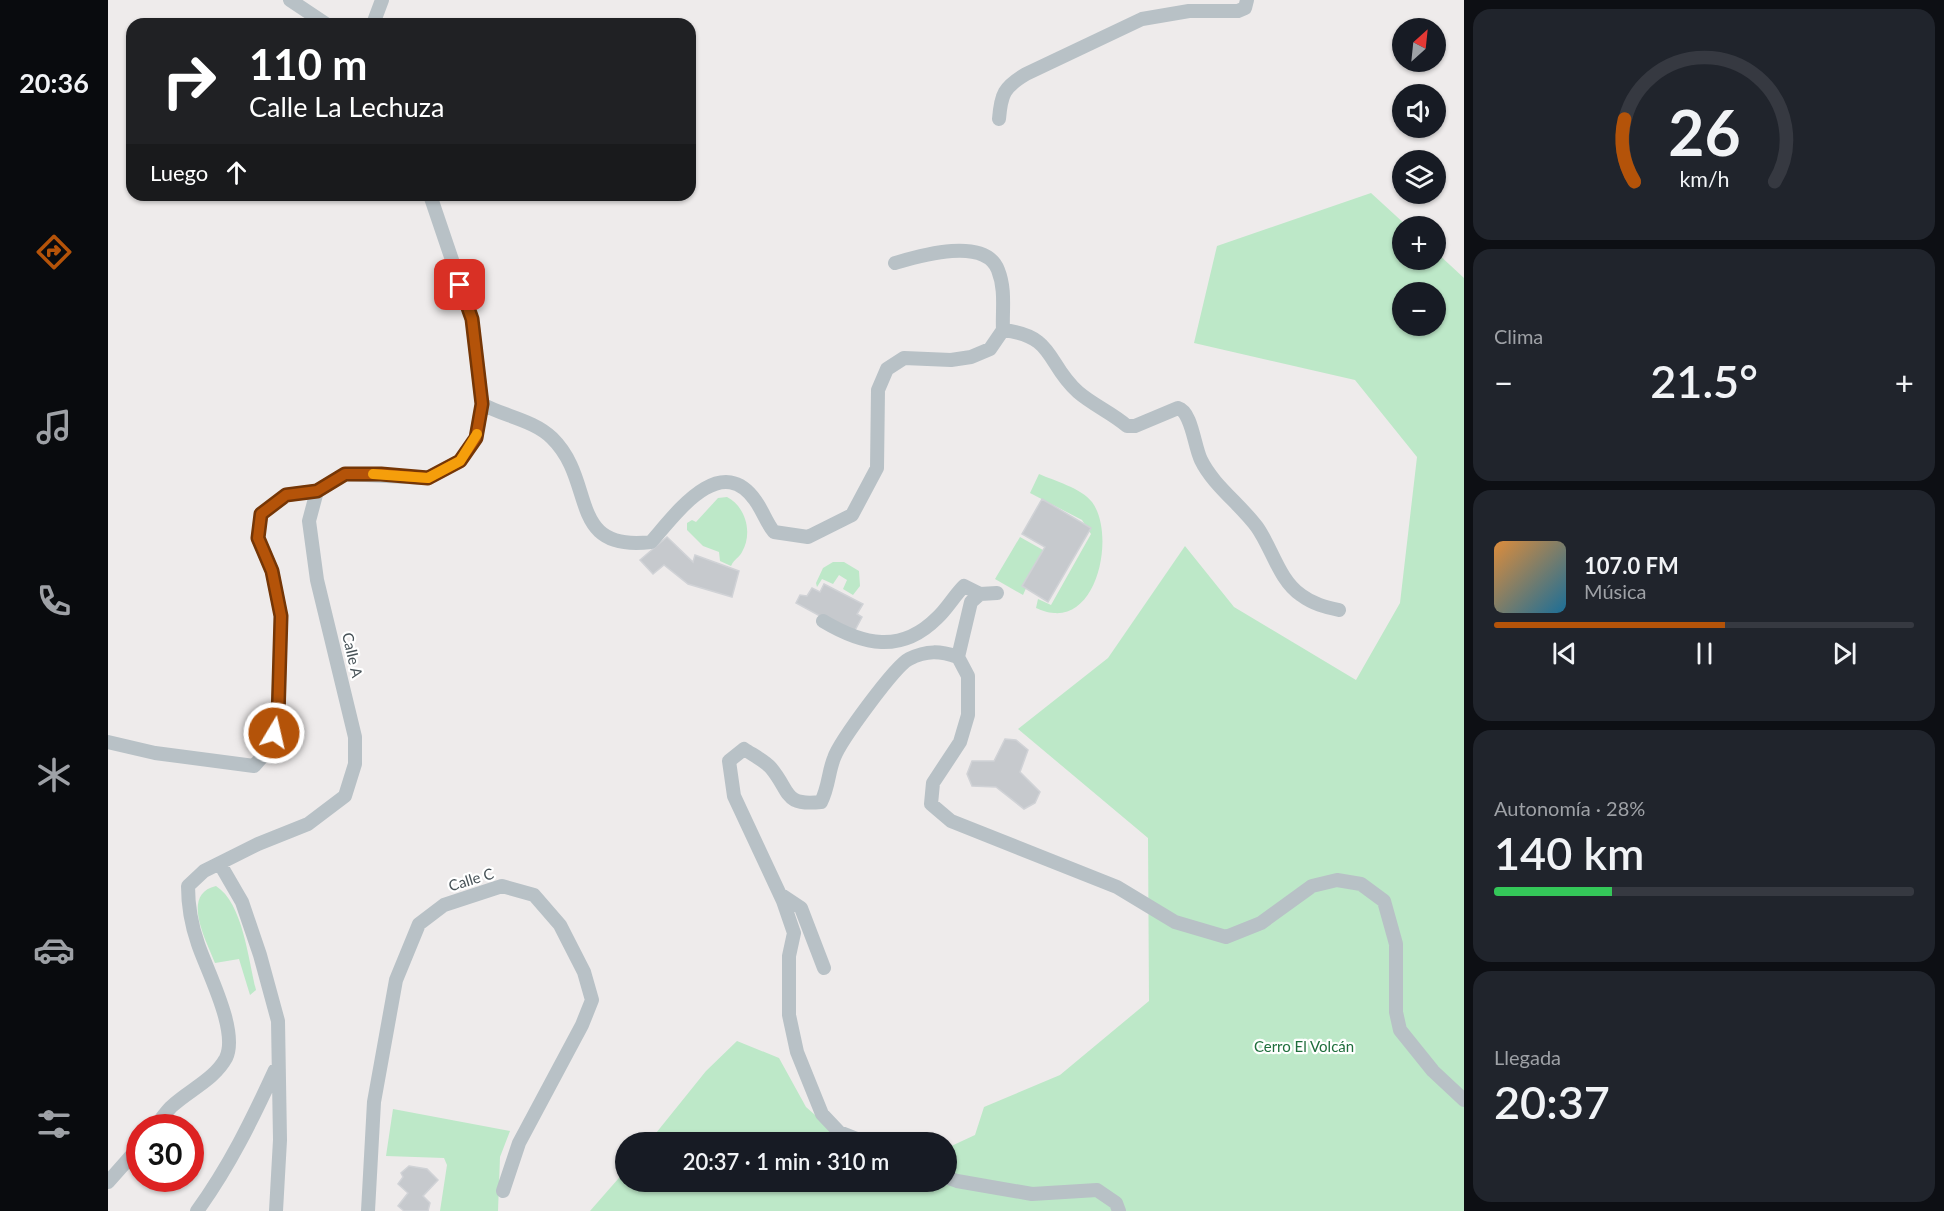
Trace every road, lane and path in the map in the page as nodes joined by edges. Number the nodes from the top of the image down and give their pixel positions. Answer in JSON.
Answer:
{"nodes":[{"id":1,"x":290,"y":0,"type":"edge"},
{"id":2,"x":382,"y":0,"type":"edge"},
{"id":3,"x":1247,"y":0,"type":"edge"},
{"id":4,"x":317,"y":18,"type":"edge"},
{"id":5,"x":375,"y":18,"type":"edge"},
{"id":6,"x":999,"y":119,"type":"dead end"},
{"id":7,"x":432,"y":201,"type":"edge"},
{"id":8,"x":895,"y":263,"type":"dead end"},
{"id":9,"x":1003,"y":330,"type":"junction"},
{"id":10,"x":482,"y":404,"type":"junction"},
{"id":11,"x":317,"y":491,"type":"junction"},
{"id":12,"x":980,"y":594,"type":"junction"},
{"id":13,"x":997,"y":594,"type":"dead end"},
{"id":14,"x":1339,"y":610,"type":"dead end"},
{"id":15,"x":823,"y":621,"type":"dead end"},
{"id":16,"x":958,"y":657,"type":"junction"},
{"id":17,"x":108,"y":742,"type":"edge"},
{"id":18,"x":220,"y":864,"type":"junction"},
{"id":19,"x":780,"y":894,"type":"junction"},
{"id":20,"x":824,"y":968,"type":"dead end"},
{"id":21,"x":277,"y":1065,"type":"junction"},
{"id":22,"x":1464,"y":1100,"type":"edge"},
{"id":23,"x":165,"y":1114,"type":"edge"},
{"id":24,"x":839,"y":1132,"type":"edge"},
{"id":25,"x":126,"y":1162,"type":"edge"},
{"id":26,"x":957,"y":1181,"type":"edge"},
{"id":27,"x":108,"y":1182,"type":"edge"},
{"id":28,"x":502,"y":1191,"type":"dead end"},
{"id":29,"x":197,"y":1211,"type":"edge"},
{"id":30,"x":276,"y":1211,"type":"edge"},
{"id":31,"x":368,"y":1211,"type":"edge"},
{"id":32,"x":1119,"y":1211,"type":"edge"}],
"edges":[{"from":1,"to":4,"type":"street"},
{"from":2,"to":5,"type":"street"},
{"from":3,"to":6,"type":"street"},
{"from":7,"to":10,"type":"street"},
{"from":8,"to":9,"type":"street"},
{"from":9,"to":10,"type":"street"},
{"from":9,"to":14,"type":"street"},
{"from":10,"to":11,"type":"street"},
{"from":11,"to":17,"type":"street"},
{"from":11,"to":18,"type":"street","name":"Calle A"},
{"from":12,"to":13,"type":"street"},
{"from":12,"to":15,"type":"street"},
{"from":12,"to":16,"type":"street"},
{"from":16,"to":19,"type":"street"},
{"from":16,"to":22,"type":"street"},
{"from":18,"to":21,"type":"street"},
{"from":18,"to":23,"type":"street","name":"Calle A"},
{"from":19,"to":20,"type":"street"},
{"from":19,"to":24,"type":"street"},
{"from":21,"to":29,"type":"street"},
{"from":21,"to":30,"type":"street"},
{"from":25,"to":27,"type":"street"},
{"from":26,"to":32,"type":"street"},
{"from":28,"to":31,"type":"street","name":"Calle C"}]}
